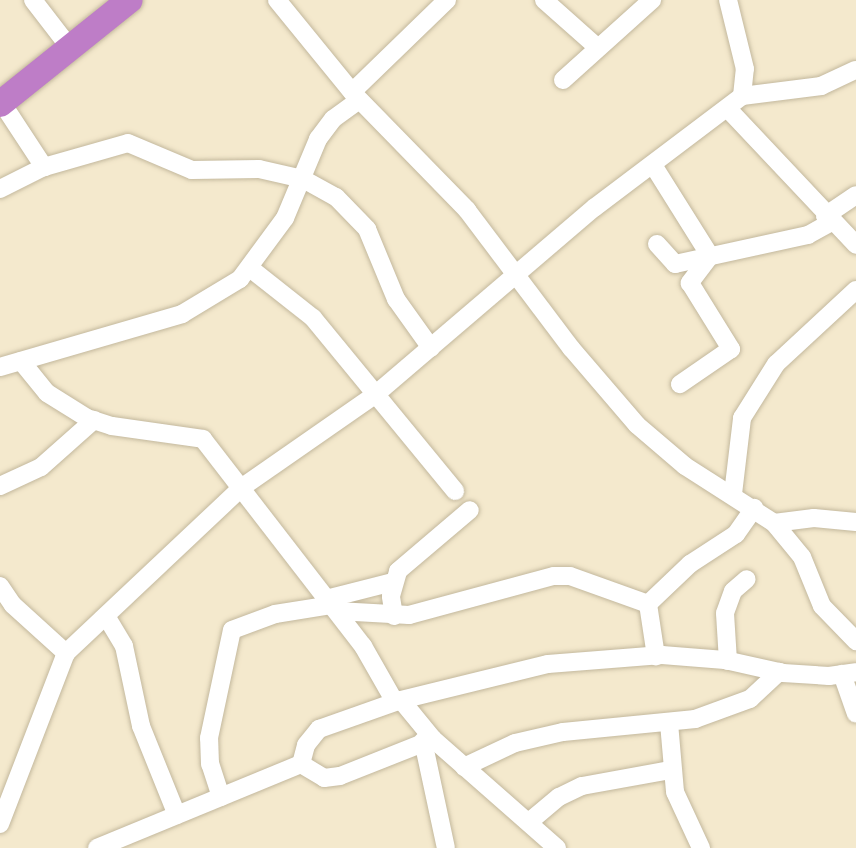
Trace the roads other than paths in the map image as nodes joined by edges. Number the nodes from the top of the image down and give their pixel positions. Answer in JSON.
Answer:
{"nodes":[{"id":1,"x":33,"y":0,"type":"edge"},
{"id":2,"x":130,"y":0,"type":"edge"},
{"id":3,"x":277,"y":0,"type":"edge"},
{"id":4,"x":447,"y":0,"type":"edge"},
{"id":5,"x":544,"y":0,"type":"edge"},
{"id":6,"x":652,"y":0,"type":"edge"},
{"id":7,"x":728,"y":0,"type":"edge"},
{"id":8,"x":597,"y":47,"type":"junction"},
{"id":9,"x":70,"y":48,"type":"junction"},
{"id":10,"x":856,"y":70,"type":"edge"},
{"id":11,"x":563,"y":80,"type":"dead end"},
{"id":12,"x":356,"y":96,"type":"junction"},
{"id":13,"x":742,"y":96,"type":"junction"},
{"id":14,"x":1,"y":104,"type":"edge"},
{"id":15,"x":729,"y":110,"type":"junction"},
{"id":16,"x":653,"y":165,"type":"junction"},
{"id":17,"x":44,"y":167,"type":"junction"},
{"id":18,"x":303,"y":179,"type":"junction"},
{"id":19,"x":0,"y":189,"type":"edge"},
{"id":20,"x":856,"y":195,"type":"edge"},
{"id":21,"x":828,"y":219,"type":"junction"},
{"id":22,"x":657,"y":244,"type":"dead end"},
{"id":23,"x":856,"y":245,"type":"edge"},
{"id":24,"x":710,"y":256,"type":"junction"},
{"id":25,"x":251,"y":269,"type":"junction"},
{"id":26,"x":518,"y":276,"type":"junction"},
{"id":27,"x":856,"y":290,"type":"edge"},
{"id":28,"x":431,"y":348,"type":"junction"},
{"id":29,"x":21,"y":361,"type":"junction"},
{"id":30,"x":0,"y":367,"type":"edge"},
{"id":31,"x":680,"y":384,"type":"dead end"},
{"id":32,"x":376,"y":394,"type":"junction"},
{"id":33,"x":94,"y":420,"type":"junction"},
{"id":34,"x":0,"y":486,"type":"edge"},
{"id":35,"x":241,"y":488,"type":"junction"},
{"id":36,"x":455,"y":491,"type":"dead end"},
{"id":37,"x":733,"y":494,"type":"junction"},
{"id":38,"x":754,"y":508,"type":"junction"},
{"id":39,"x":470,"y":510,"type":"dead end"},
{"id":40,"x":856,"y":522,"type":"edge"},
{"id":41,"x":774,"y":523,"type":"junction"},
{"id":42,"x":747,"y":579,"type":"dead end"},
{"id":43,"x":393,"y":582,"type":"junction"},
{"id":44,"x":0,"y":586,"type":"edge"},
{"id":45,"x":648,"y":604,"type":"junction"},
{"id":46,"x":332,"y":605,"type":"junction"},
{"id":47,"x":7,"y":608,"type":"edge"},
{"id":48,"x":106,"y":616,"type":"junction"},
{"id":49,"x":394,"y":616,"type":"junction"},
{"id":50,"x":856,"y":641,"type":"edge"},
{"id":51,"x":66,"y":653,"type":"junction"},
{"id":52,"x":656,"y":656,"type":"junction"},
{"id":53,"x":728,"y":661,"type":"junction"},
{"id":54,"x":779,"y":672,"type":"junction"},
{"id":55,"x":849,"y":673,"type":"edge"},
{"id":56,"x":398,"y":701,"type":"junction"},
{"id":57,"x":856,"y":714,"type":"edge"},
{"id":58,"x":669,"y":723,"type":"junction"},
{"id":59,"x":428,"y":740,"type":"junction"},
{"id":60,"x":302,"y":764,"type":"junction"},
{"id":61,"x":464,"y":766,"type":"junction"},
{"id":62,"x":670,"y":770,"type":"junction"},
{"id":63,"x":221,"y":797,"type":"junction"},
{"id":64,"x":177,"y":815,"type":"junction"},
{"id":65,"x":529,"y":822,"type":"junction"},
{"id":66,"x":0,"y":824,"type":"edge"},
{"id":67,"x":97,"y":848,"type":"edge"},
{"id":68,"x":446,"y":848,"type":"edge"},
{"id":69,"x":557,"y":848,"type":"edge"},
{"id":70,"x":701,"y":848,"type":"edge"}],
"edges":[{"from":1,"to":9,"type":"street"},
{"from":2,"to":9,"type":"highway"},
{"from":3,"to":12,"type":"street"},
{"from":4,"to":12,"type":"street"},
{"from":5,"to":8,"type":"street"},
{"from":6,"to":8,"type":"street"},
{"from":7,"to":13,"type":"street"},
{"from":8,"to":11,"type":"street"},
{"from":9,"to":14,"type":"highway"},
{"from":10,"to":13,"type":"street"},
{"from":12,"to":18,"type":"street"},
{"from":12,"to":26,"type":"street"},
{"from":13,"to":15,"type":"street"},
{"from":14,"to":17,"type":"street"},
{"from":15,"to":16,"type":"street"},
{"from":15,"to":21,"type":"street"},
{"from":16,"to":24,"type":"street"},
{"from":16,"to":26,"type":"street"},
{"from":17,"to":18,"type":"street"},
{"from":17,"to":19,"type":"street"},
{"from":18,"to":25,"type":"street"},
{"from":18,"to":28,"type":"street"},
{"from":20,"to":21,"type":"street"},
{"from":21,"to":23,"type":"street"},
{"from":21,"to":24,"type":"street"},
{"from":22,"to":24,"type":"street"},
{"from":24,"to":31,"type":"street"},
{"from":25,"to":29,"type":"street"},
{"from":25,"to":32,"type":"street"},
{"from":26,"to":28,"type":"street"},
{"from":26,"to":37,"type":"street"},
{"from":27,"to":37,"type":"street"},
{"from":28,"to":32,"type":"street"},
{"from":29,"to":30,"type":"street"},
{"from":29,"to":33,"type":"street"},
{"from":32,"to":35,"type":"street"},
{"from":32,"to":36,"type":"street"},
{"from":33,"to":34,"type":"street"},
{"from":33,"to":35,"type":"street"},
{"from":35,"to":46,"type":"street"},
{"from":35,"to":48,"type":"street"},
{"from":37,"to":38,"type":"street"},
{"from":38,"to":41,"type":"street"},
{"from":38,"to":45,"type":"street"},
{"from":39,"to":43,"type":"street"},
{"from":40,"to":41,"type":"street"},
{"from":41,"to":50,"type":"street"},
{"from":42,"to":53,"type":"street"},
{"from":43,"to":46,"type":"street"},
{"from":43,"to":49,"type":"street"},
{"from":44,"to":47,"type":"street"},
{"from":45,"to":49,"type":"street"},
{"from":45,"to":52,"type":"street"},
{"from":46,"to":49,"type":"street"},
{"from":46,"to":56,"type":"street"},
{"from":46,"to":63,"type":"street"},
{"from":47,"to":51,"type":"street"},
{"from":48,"to":51,"type":"street"},
{"from":48,"to":64,"type":"street"},
{"from":51,"to":66,"type":"street"},
{"from":52,"to":53,"type":"street"},
{"from":52,"to":56,"type":"street"},
{"from":53,"to":54,"type":"street"},
{"from":54,"to":55,"type":"street"},
{"from":54,"to":58,"type":"street"},
{"from":55,"to":57,"type":"street"},
{"from":56,"to":59,"type":"street"},
{"from":56,"to":60,"type":"street"},
{"from":58,"to":61,"type":"street"},
{"from":58,"to":62,"type":"street"},
{"from":59,"to":60,"type":"street"},
{"from":59,"to":61,"type":"street"},
{"from":59,"to":68,"type":"street"},
{"from":60,"to":63,"type":"street"},
{"from":61,"to":65,"type":"street"},
{"from":62,"to":65,"type":"street"},
{"from":62,"to":70,"type":"street"},
{"from":63,"to":64,"type":"street"},
{"from":64,"to":67,"type":"street"},
{"from":65,"to":69,"type":"street"}]}
